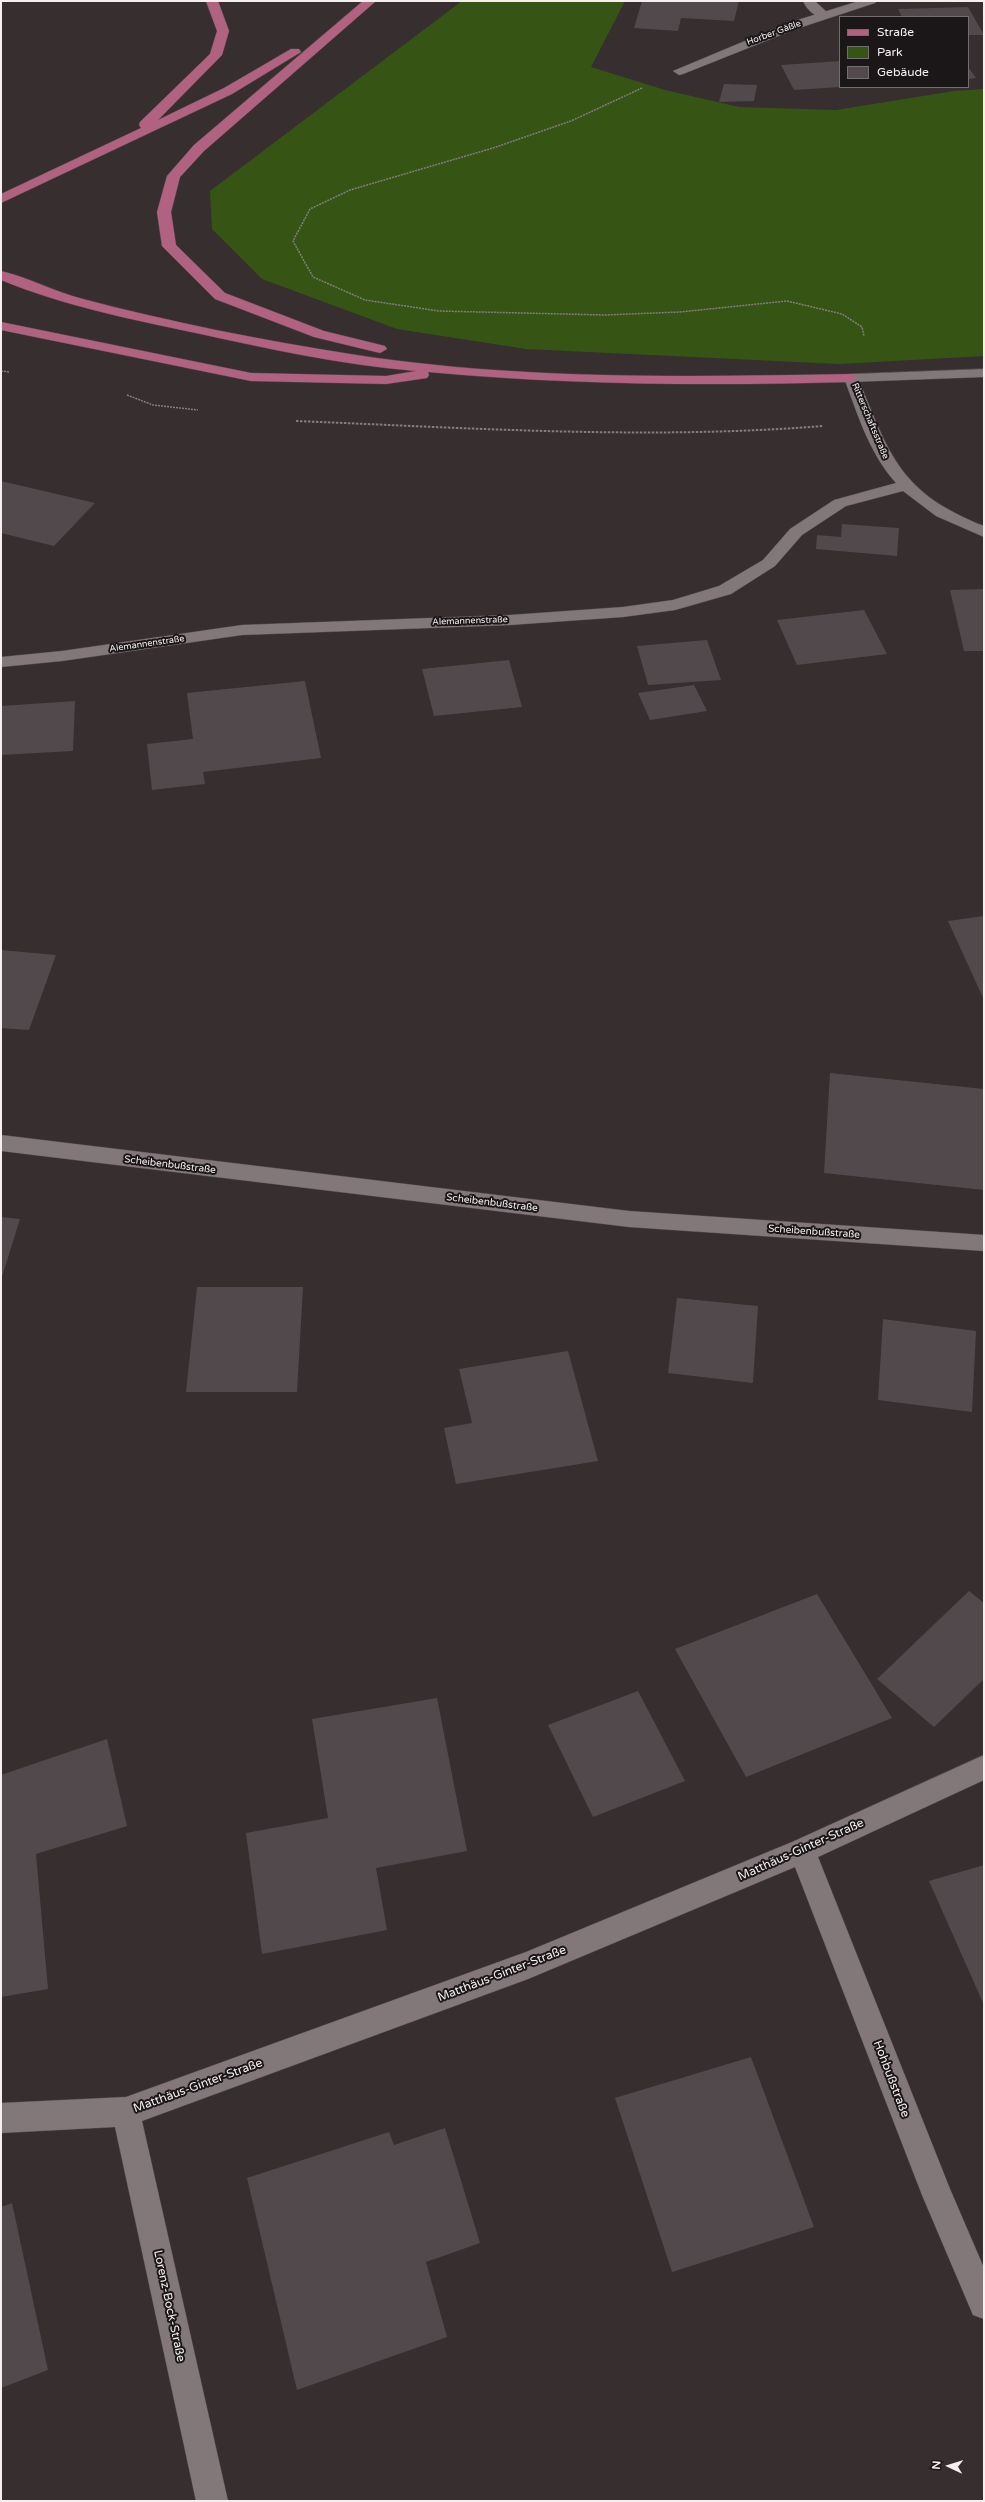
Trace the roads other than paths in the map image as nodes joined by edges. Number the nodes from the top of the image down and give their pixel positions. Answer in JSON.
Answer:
{"nodes":[{"id":1,"x":212,"y":1,"type":"edge"},
{"id":2,"x":370,"y":1,"type":"edge"},
{"id":3,"x":809,"y":1,"type":"edge"},
{"id":4,"x":870,"y":1,"type":"edge"},
{"id":5,"x":824,"y":16,"type":"junction"},
{"id":6,"x":338,"y":27,"type":"junction"},
{"id":7,"x":679,"y":71,"type":"road end"},
{"id":8,"x":131,"y":139,"type":"junction"},
{"id":9,"x":1,"y":199,"type":"edge"},
{"id":10,"x":1,"y":275,"type":"edge"},
{"id":11,"x":1,"y":326,"type":"edge"},
{"id":12,"x":461,"y":370,"type":"junction"},
{"id":13,"x":984,"y":373,"type":"edge"},
{"id":14,"x":851,"y":378,"type":"junction"},
{"id":15,"x":906,"y":485,"type":"junction"},
{"id":16,"x":984,"y":532,"type":"edge"},
{"id":17,"x":1,"y":662,"type":"edge"},
{"id":18,"x":1,"y":1143,"type":"edge"},
{"id":19,"x":984,"y":1243,"type":"edge"},
{"id":20,"x":984,"y":1767,"type":"edge"},
{"id":21,"x":802,"y":1852,"type":"junction"},
{"id":22,"x":126,"y":2112,"type":"junction"},
{"id":23,"x":1,"y":2118,"type":"edge"},
{"id":24,"x":984,"y":2304,"type":"edge"},
{"id":25,"x":212,"y":2501,"type":"edge"}],
"edges":[{"from":1,"to":8,"type":"main road"},
{"from":2,"to":6,"type":"main road"},
{"from":3,"to":5,"type":"street"},
{"from":4,"to":5,"type":"street","name":"Horber Gäßle"},
{"from":5,"to":7,"type":"street","name":"Horber Gäßle"},
{"from":6,"to":8,"type":"main road"},
{"from":6,"to":12,"type":"main road"},
{"from":8,"to":9,"type":"main road"},
{"from":10,"to":12,"type":"main road"},
{"from":11,"to":12,"type":"main road"},
{"from":12,"to":14,"type":"main road"},
{"from":13,"to":14,"type":"street"},
{"from":14,"to":15,"type":"street","name":"Ritterschaftsstraße"},
{"from":15,"to":16,"type":"street","name":"Ritterschaftsstraße"},
{"from":15,"to":17,"type":"street","name":"Alemannenstraße"},
{"from":18,"to":19,"type":"street","name":"Scheibenbußstraße"},
{"from":20,"to":21,"type":"street","name":"Matthäus-Ginter-Straße"},
{"from":21,"to":22,"type":"street","name":"Matthäus-Ginter-Straße"},
{"from":21,"to":24,"type":"street","name":"Hohbußstraße"},
{"from":22,"to":23,"type":"street","name":"Matthäus-Ginter-Straße"},
{"from":22,"to":25,"type":"street","name":"Lorenz-Bock-Straße"}]}
